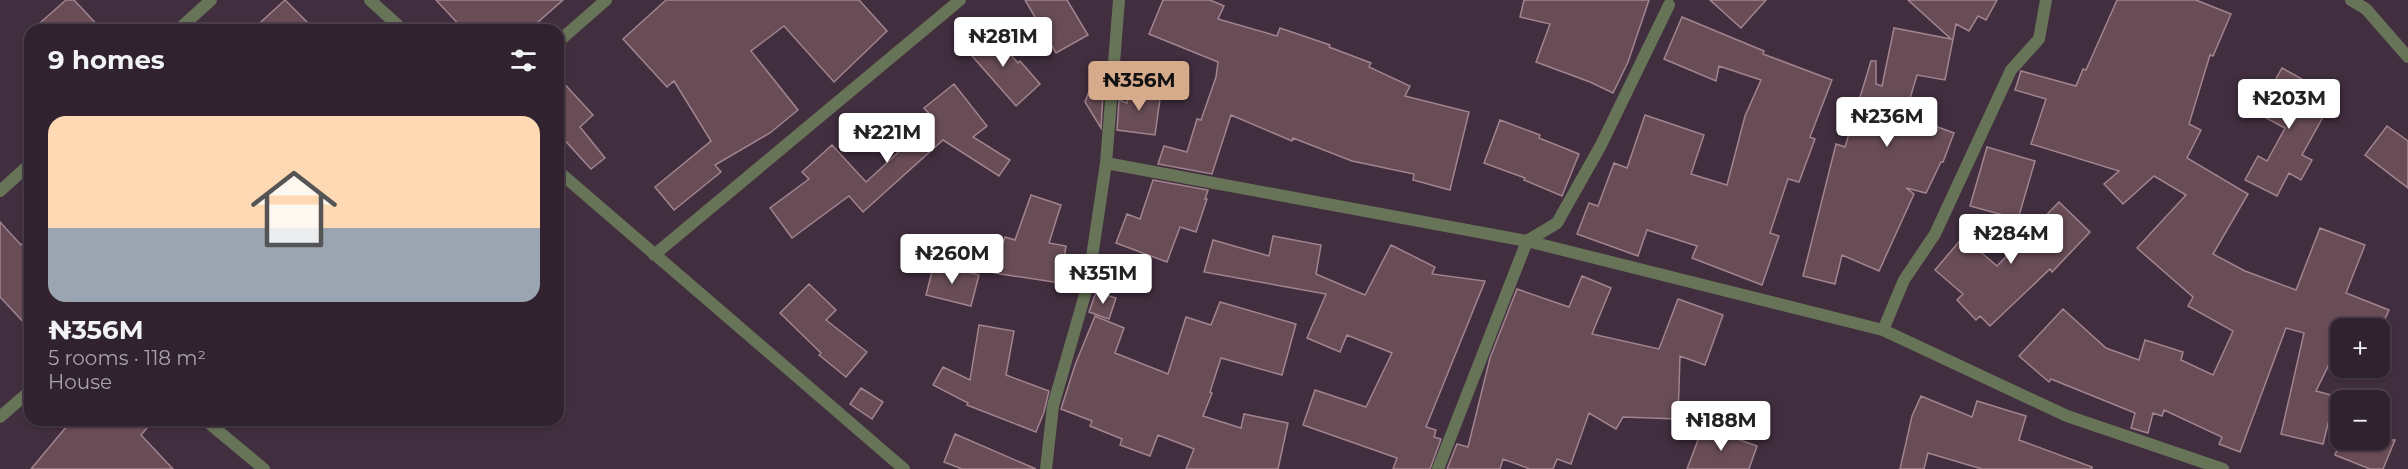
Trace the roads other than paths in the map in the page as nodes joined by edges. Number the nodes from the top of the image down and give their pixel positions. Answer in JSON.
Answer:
{"nodes":[{"id":1,"x":210,"y":0,"type":"edge"},
{"id":2,"x":370,"y":0,"type":"edge"},
{"id":3,"x":606,"y":0,"type":"edge"},
{"id":4,"x":960,"y":0,"type":"edge"},
{"id":5,"x":1119,"y":0,"type":"edge"},
{"id":6,"x":2046,"y":0,"type":"edge"},
{"id":7,"x":2351,"y":0,"type":"edge"},
{"id":8,"x":1669,"y":5,"type":"dead end"},
{"id":9,"x":184,"y":24,"type":"edge"},
{"id":10,"x":396,"y":24,"type":"edge"},
{"id":11,"x":564,"y":37,"type":"edge"},
{"id":12,"x":2408,"y":57,"type":"edge"},
{"id":13,"x":1106,"y":163,"type":"junction"},
{"id":14,"x":24,"y":169,"type":"edge"},
{"id":15,"x":564,"y":176,"type":"edge"},
{"id":16,"x":0,"y":191,"type":"edge"},
{"id":17,"x":1527,"y":241,"type":"junction"},
{"id":18,"x":654,"y":255,"type":"junction"},
{"id":19,"x":1883,"y":330,"type":"junction"},
{"id":20,"x":24,"y":396,"type":"edge"},
{"id":21,"x":0,"y":417,"type":"edge"},
{"id":22,"x":212,"y":426,"type":"edge"},
{"id":23,"x":264,"y":469,"type":"edge"},
{"id":24,"x":904,"y":469,"type":"edge"},
{"id":25,"x":1046,"y":469,"type":"edge"},
{"id":26,"x":1438,"y":469,"type":"edge"},
{"id":27,"x":2223,"y":469,"type":"edge"}],
"edges":[{"from":1,"to":9,"type":"street"},
{"from":2,"to":10,"type":"street"},
{"from":3,"to":11,"type":"street"},
{"from":4,"to":18,"type":"street"},
{"from":5,"to":13,"type":"street"},
{"from":6,"to":19,"type":"street"},
{"from":7,"to":12,"type":"street"},
{"from":8,"to":17,"type":"street"},
{"from":13,"to":17,"type":"street"},
{"from":13,"to":25,"type":"street"},
{"from":14,"to":16,"type":"street"},
{"from":15,"to":18,"type":"street"},
{"from":17,"to":19,"type":"street"},
{"from":17,"to":26,"type":"street"},
{"from":18,"to":24,"type":"street"},
{"from":19,"to":27,"type":"street"},
{"from":20,"to":21,"type":"street"},
{"from":22,"to":23,"type":"street"}]}
